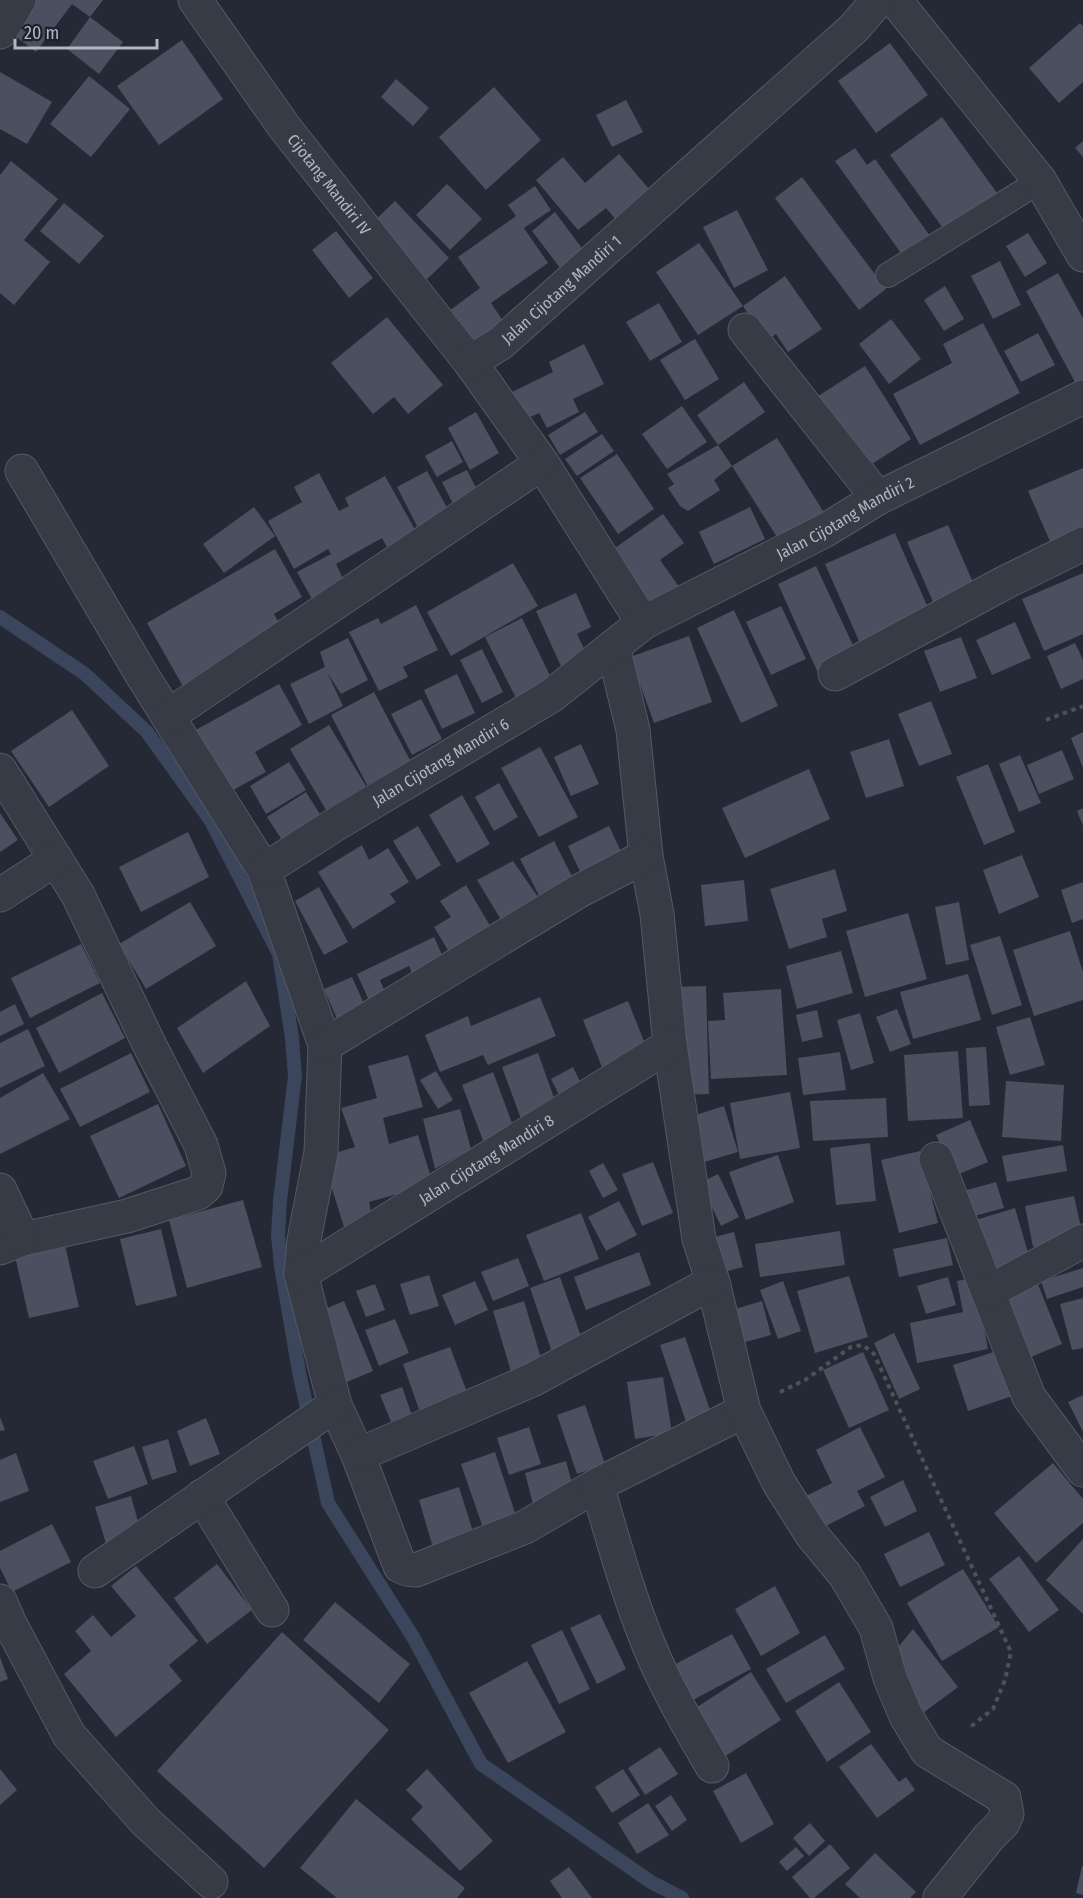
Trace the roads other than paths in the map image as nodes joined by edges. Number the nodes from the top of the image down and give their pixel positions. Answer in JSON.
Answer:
{"nodes":[{"id":1,"x":19,"y":0,"type":"edge"},
{"id":2,"x":195,"y":0,"type":"edge"},
{"id":3,"x":878,"y":0,"type":"edge"},
{"id":4,"x":895,"y":0,"type":"edge"},
{"id":5,"x":0,"y":32,"type":"edge"},
{"id":6,"x":1040,"y":181,"type":"junction"},
{"id":7,"x":1083,"y":255,"type":"edge"},
{"id":8,"x":888,"y":275,"type":"dead end"},
{"id":9,"x":745,"y":330,"type":"dead end"},
{"id":10,"x":470,"y":362,"type":"junction"},
{"id":11,"x":1083,"y":397,"type":"edge"},
{"id":12,"x":542,"y":463,"type":"junction"},
{"id":13,"x":22,"y":471,"type":"dead end"},
{"id":14,"x":878,"y":498,"type":"junction"},
{"id":15,"x":1083,"y":544,"type":"edge"},
{"id":16,"x":643,"y":623,"type":"junction"},
{"id":17,"x":613,"y":646,"type":"junction"},
{"id":18,"x":835,"y":674,"type":"dead end"},
{"id":19,"x":168,"y":716,"type":"junction"},
{"id":20,"x":0,"y":770,"type":"edge"},
{"id":21,"x":646,"y":856,"type":"junction"},
{"id":22,"x":56,"y":859,"type":"junction"},
{"id":23,"x":264,"y":870,"type":"junction"},
{"id":24,"x":0,"y":895,"type":"edge"},
{"id":25,"x":325,"y":1045,"type":"junction"},
{"id":26,"x":670,"y":1045,"type":"junction"},
{"id":27,"x":936,"y":1159,"type":"dead end"},
{"id":28,"x":0,"y":1190,"type":"edge"},
{"id":29,"x":1083,"y":1241,"type":"edge"},
{"id":30,"x":11,"y":1243,"type":"edge"},
{"id":31,"x":301,"y":1274,"type":"junction"},
{"id":32,"x":713,"y":1282,"type":"junction"},
{"id":33,"x":988,"y":1292,"type":"junction"},
{"id":34,"x":335,"y":1405,"type":"junction"},
{"id":35,"x":744,"y":1411,"type":"junction"},
{"id":36,"x":358,"y":1455,"type":"junction"},
{"id":37,"x":1083,"y":1470,"type":"edge"},
{"id":38,"x":597,"y":1485,"type":"junction"},
{"id":39,"x":202,"y":1496,"type":"junction"},
{"id":40,"x":95,"y":1571,"type":"dead end"},
{"id":41,"x":0,"y":1601,"type":"edge"},
{"id":42,"x":272,"y":1610,"type":"dead end"},
{"id":43,"x":712,"y":1766,"type":"dead end"},
{"id":44,"x":211,"y":1882,"type":"dead end"},
{"id":45,"x":940,"y":1898,"type":"edge"}],
"edges":[{"from":1,"to":5,"type":"street"},
{"from":2,"to":10,"type":"street","name":"Cijotang Mandiri IV"},
{"from":3,"to":10,"type":"street","name":"Jalan Cijotang Mandiri 1"},
{"from":4,"to":6,"type":"street"},
{"from":6,"to":7,"type":"street"},
{"from":6,"to":8,"type":"lane"},
{"from":9,"to":14,"type":"street"},
{"from":10,"to":12,"type":"street"},
{"from":11,"to":14,"type":"street","name":"Jalan Cijotang Mandiri 2"},
{"from":12,"to":16,"type":"street"},
{"from":12,"to":19,"type":"street"},
{"from":13,"to":19,"type":"street"},
{"from":14,"to":16,"type":"street","name":"Jalan Cijotang Mandiri 2"},
{"from":15,"to":18,"type":"street"},
{"from":16,"to":17,"type":"street","name":"Jalan Cijotang Mandiri 2"},
{"from":17,"to":21,"type":"street"},
{"from":17,"to":23,"type":"street","name":"Jalan Cijotang Mandiri 6"},
{"from":19,"to":23,"type":"street"},
{"from":20,"to":22,"type":"street"},
{"from":21,"to":25,"type":"street"},
{"from":21,"to":26,"type":"street"},
{"from":22,"to":24,"type":"street"},
{"from":22,"to":30,"type":"street"},
{"from":23,"to":25,"type":"street"},
{"from":25,"to":31,"type":"street"},
{"from":26,"to":31,"type":"street","name":"Jalan Cijotang Mandiri 8"},
{"from":26,"to":32,"type":"street"},
{"from":27,"to":33,"type":"street"},
{"from":28,"to":30,"type":"street"},
{"from":29,"to":33,"type":"street"},
{"from":31,"to":34,"type":"street"},
{"from":32,"to":35,"type":"street"},
{"from":32,"to":36,"type":"street"},
{"from":33,"to":37,"type":"street"},
{"from":34,"to":36,"type":"street"},
{"from":34,"to":39,"type":"street"},
{"from":35,"to":38,"type":"street"},
{"from":35,"to":45,"type":"street"},
{"from":36,"to":38,"type":"street"},
{"from":38,"to":43,"type":"street"},
{"from":39,"to":40,"type":"street"},
{"from":39,"to":42,"type":"street"},
{"from":41,"to":44,"type":"street"}]}
